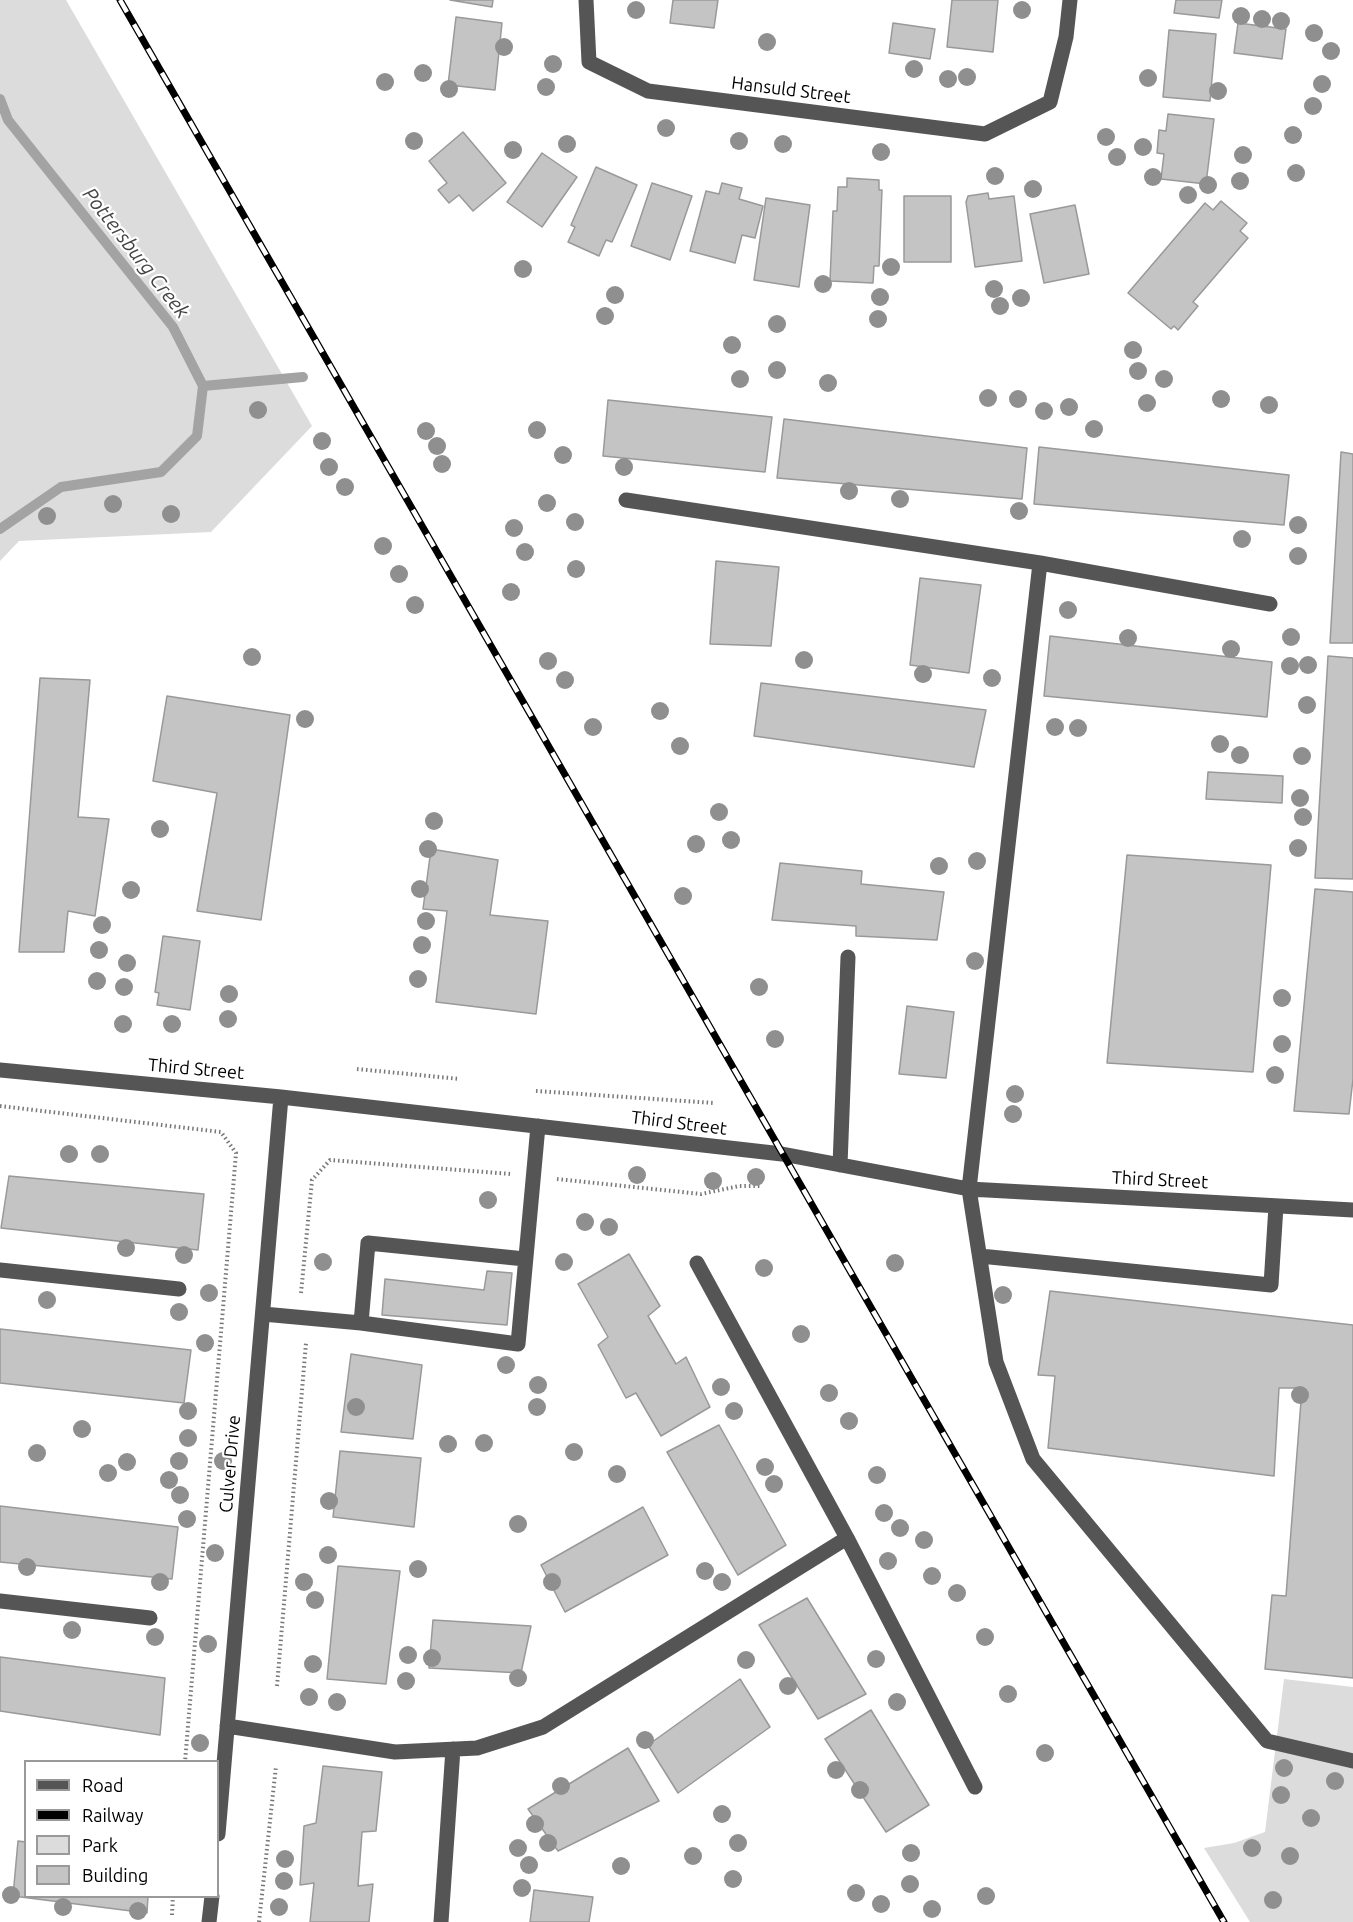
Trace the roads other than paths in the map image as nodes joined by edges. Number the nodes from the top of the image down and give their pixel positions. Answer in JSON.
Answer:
{"nodes":[{"id":1,"x":586,"y":0,"type":"edge"},
{"id":2,"x":1070,"y":0,"type":"edge"},
{"id":3,"x":626,"y":500,"type":"dead end"},
{"id":4,"x":1040,"y":562,"type":"junction"},
{"id":5,"x":1270,"y":604,"type":"dead end"},
{"id":6,"x":848,"y":957,"type":"dead end"},
{"id":7,"x":0,"y":1070,"type":"edge"},
{"id":8,"x":281,"y":1097,"type":"junction"},
{"id":9,"x":538,"y":1126,"type":"junction"},
{"id":10,"x":840,"y":1165,"type":"junction"},
{"id":11,"x":969,"y":1189,"type":"junction"},
{"id":12,"x":1276,"y":1206,"type":"junction"},
{"id":13,"x":1353,"y":1210,"type":"edge"},
{"id":14,"x":980,"y":1256,"type":"junction"},
{"id":15,"x":525,"y":1259,"type":"junction"},
{"id":16,"x":697,"y":1263,"type":"dead end"},
{"id":17,"x":0,"y":1270,"type":"edge"},
{"id":18,"x":179,"y":1289,"type":"dead end"},
{"id":19,"x":262,"y":1314,"type":"junction"},
{"id":20,"x":361,"y":1323,"type":"junction"},
{"id":21,"x":847,"y":1538,"type":"junction"},
{"id":22,"x":0,"y":1601,"type":"edge"},
{"id":23,"x":150,"y":1618,"type":"dead end"},
{"id":24,"x":227,"y":1726,"type":"junction"},
{"id":25,"x":453,"y":1749,"type":"junction"},
{"id":26,"x":1353,"y":1761,"type":"edge"},
{"id":27,"x":975,"y":1787,"type":"dead end"},
{"id":28,"x":219,"y":1822,"type":"edge"},
{"id":29,"x":212,"y":1898,"type":"edge"},
{"id":30,"x":209,"y":1922,"type":"edge"},
{"id":31,"x":441,"y":1922,"type":"edge"}],
"edges":[{"from":1,"to":2,"type":"street","name":"Hansuld Street"},
{"from":3,"to":4,"type":"street"},
{"from":4,"to":5,"type":"street"},
{"from":4,"to":11,"type":"street"},
{"from":6,"to":10,"type":"street"},
{"from":7,"to":8,"type":"street","name":"Third Street"},
{"from":8,"to":9,"type":"street","name":"Third Street"},
{"from":8,"to":19,"type":"street","name":"Culver Drive"},
{"from":9,"to":10,"type":"street","name":"Third Street"},
{"from":9,"to":15,"type":"street"},
{"from":10,"to":11,"type":"street","name":"Third Street"},
{"from":11,"to":12,"type":"street","name":"Third Street"},
{"from":11,"to":14,"type":"street"},
{"from":12,"to":13,"type":"street","name":"Third Street"},
{"from":12,"to":14,"type":"street"},
{"from":14,"to":26,"type":"street"},
{"from":15,"to":20,"type":"street"},
{"from":15,"to":20,"type":"street"},
{"from":16,"to":21,"type":"street"},
{"from":17,"to":18,"type":"street"},
{"from":19,"to":20,"type":"street"},
{"from":19,"to":24,"type":"street","name":"Culver Drive"},
{"from":21,"to":25,"type":"street"},
{"from":21,"to":27,"type":"street"},
{"from":22,"to":23,"type":"street"},
{"from":24,"to":25,"type":"street"},
{"from":24,"to":28,"type":"street","name":"Culver Drive"},
{"from":25,"to":31,"type":"street"},
{"from":29,"to":30,"type":"street"}]}
